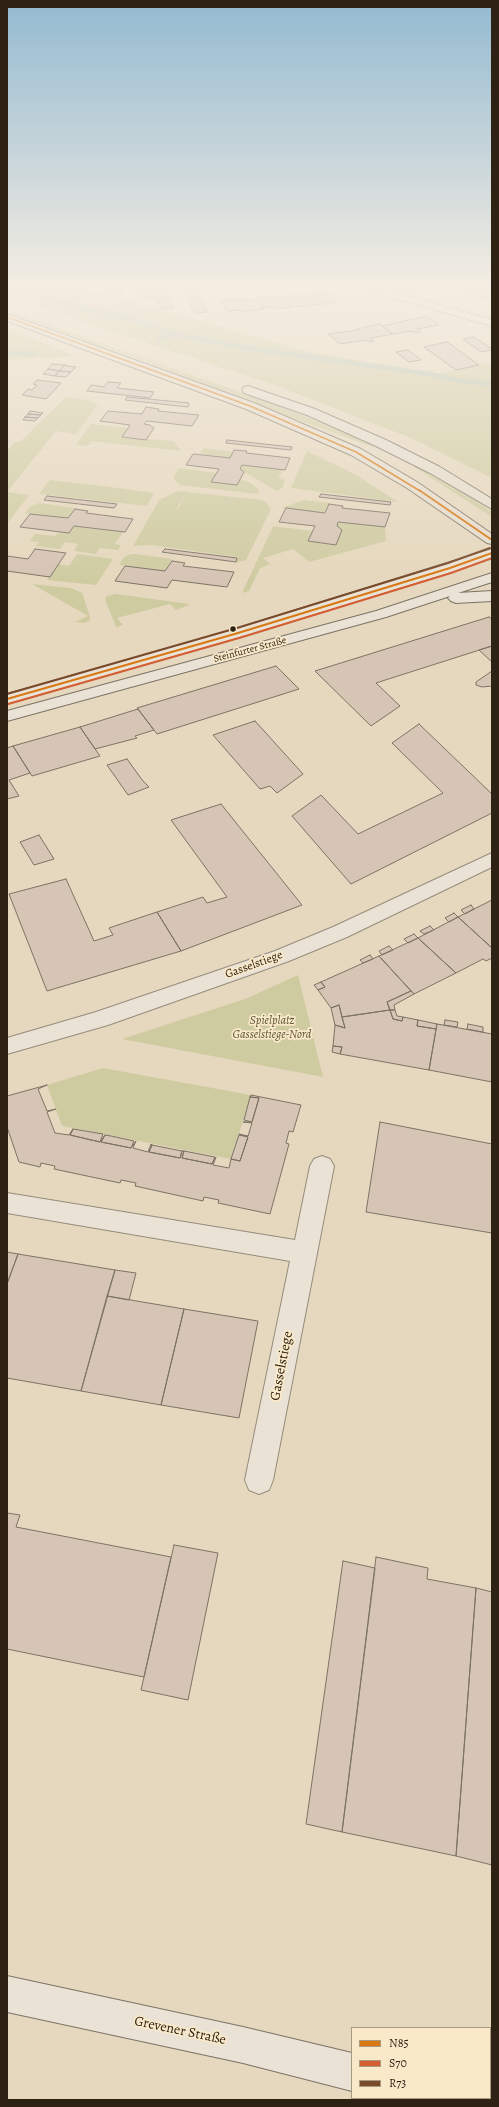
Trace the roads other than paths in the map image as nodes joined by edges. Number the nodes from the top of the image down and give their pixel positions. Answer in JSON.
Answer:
{"nodes":[{"id":1,"x":195,"y":385,"type":"edge"},
{"id":2,"x":237,"y":386,"type":"dead end"},
{"id":3,"x":486,"y":498,"type":"edge"},
{"id":4,"x":492,"y":505,"type":"edge"},
{"id":5,"x":492,"y":540,"type":"edge"},
{"id":6,"x":492,"y":553,"type":"edge"},
{"id":7,"x":492,"y":577,"type":"edge"},
{"id":8,"x":492,"y":596,"type":"edge"},
{"id":9,"x":419,"y":602,"type":"junction"},
{"id":10,"x":7,"y":699,"type":"edge"},
{"id":11,"x":7,"y":716,"type":"edge"},
{"id":12,"x":492,"y":859,"type":"edge"},
{"id":13,"x":7,"y":1046,"type":"edge"},
{"id":14,"x":322,"y":1166,"type":"dead end"},
{"id":15,"x":7,"y":1203,"type":"edge"},
{"id":16,"x":304,"y":1252,"type":"junction"},
{"id":17,"x":260,"y":1480,"type":"dead end"},
{"id":18,"x":7,"y":1994,"type":"edge"},
{"id":19,"x":351,"y":2072,"type":"edge"}],
"edges":[{"from":1,"to":5,"type":"main road"},
{"from":2,"to":3,"type":"main road"},
{"from":3,"to":4,"type":"main road"},
{"from":6,"to":10,"type":"main road","name":"Steinfurter Straße"},
{"from":7,"to":9,"type":"main road","name":"Steinfurter Straße"},
{"from":8,"to":9,"type":"main road"},
{"from":9,"to":11,"type":"main road","name":"Steinfurter Straße"},
{"from":12,"to":13,"type":"main road","name":"Gasselstiege"},
{"from":14,"to":16,"type":"main road","name":"Gasselstiege"},
{"from":15,"to":16,"type":"main road"},
{"from":16,"to":17,"type":"main road","name":"Gasselstiege"},
{"from":18,"to":19,"type":"main road","name":"Grevener Straße"}]}
